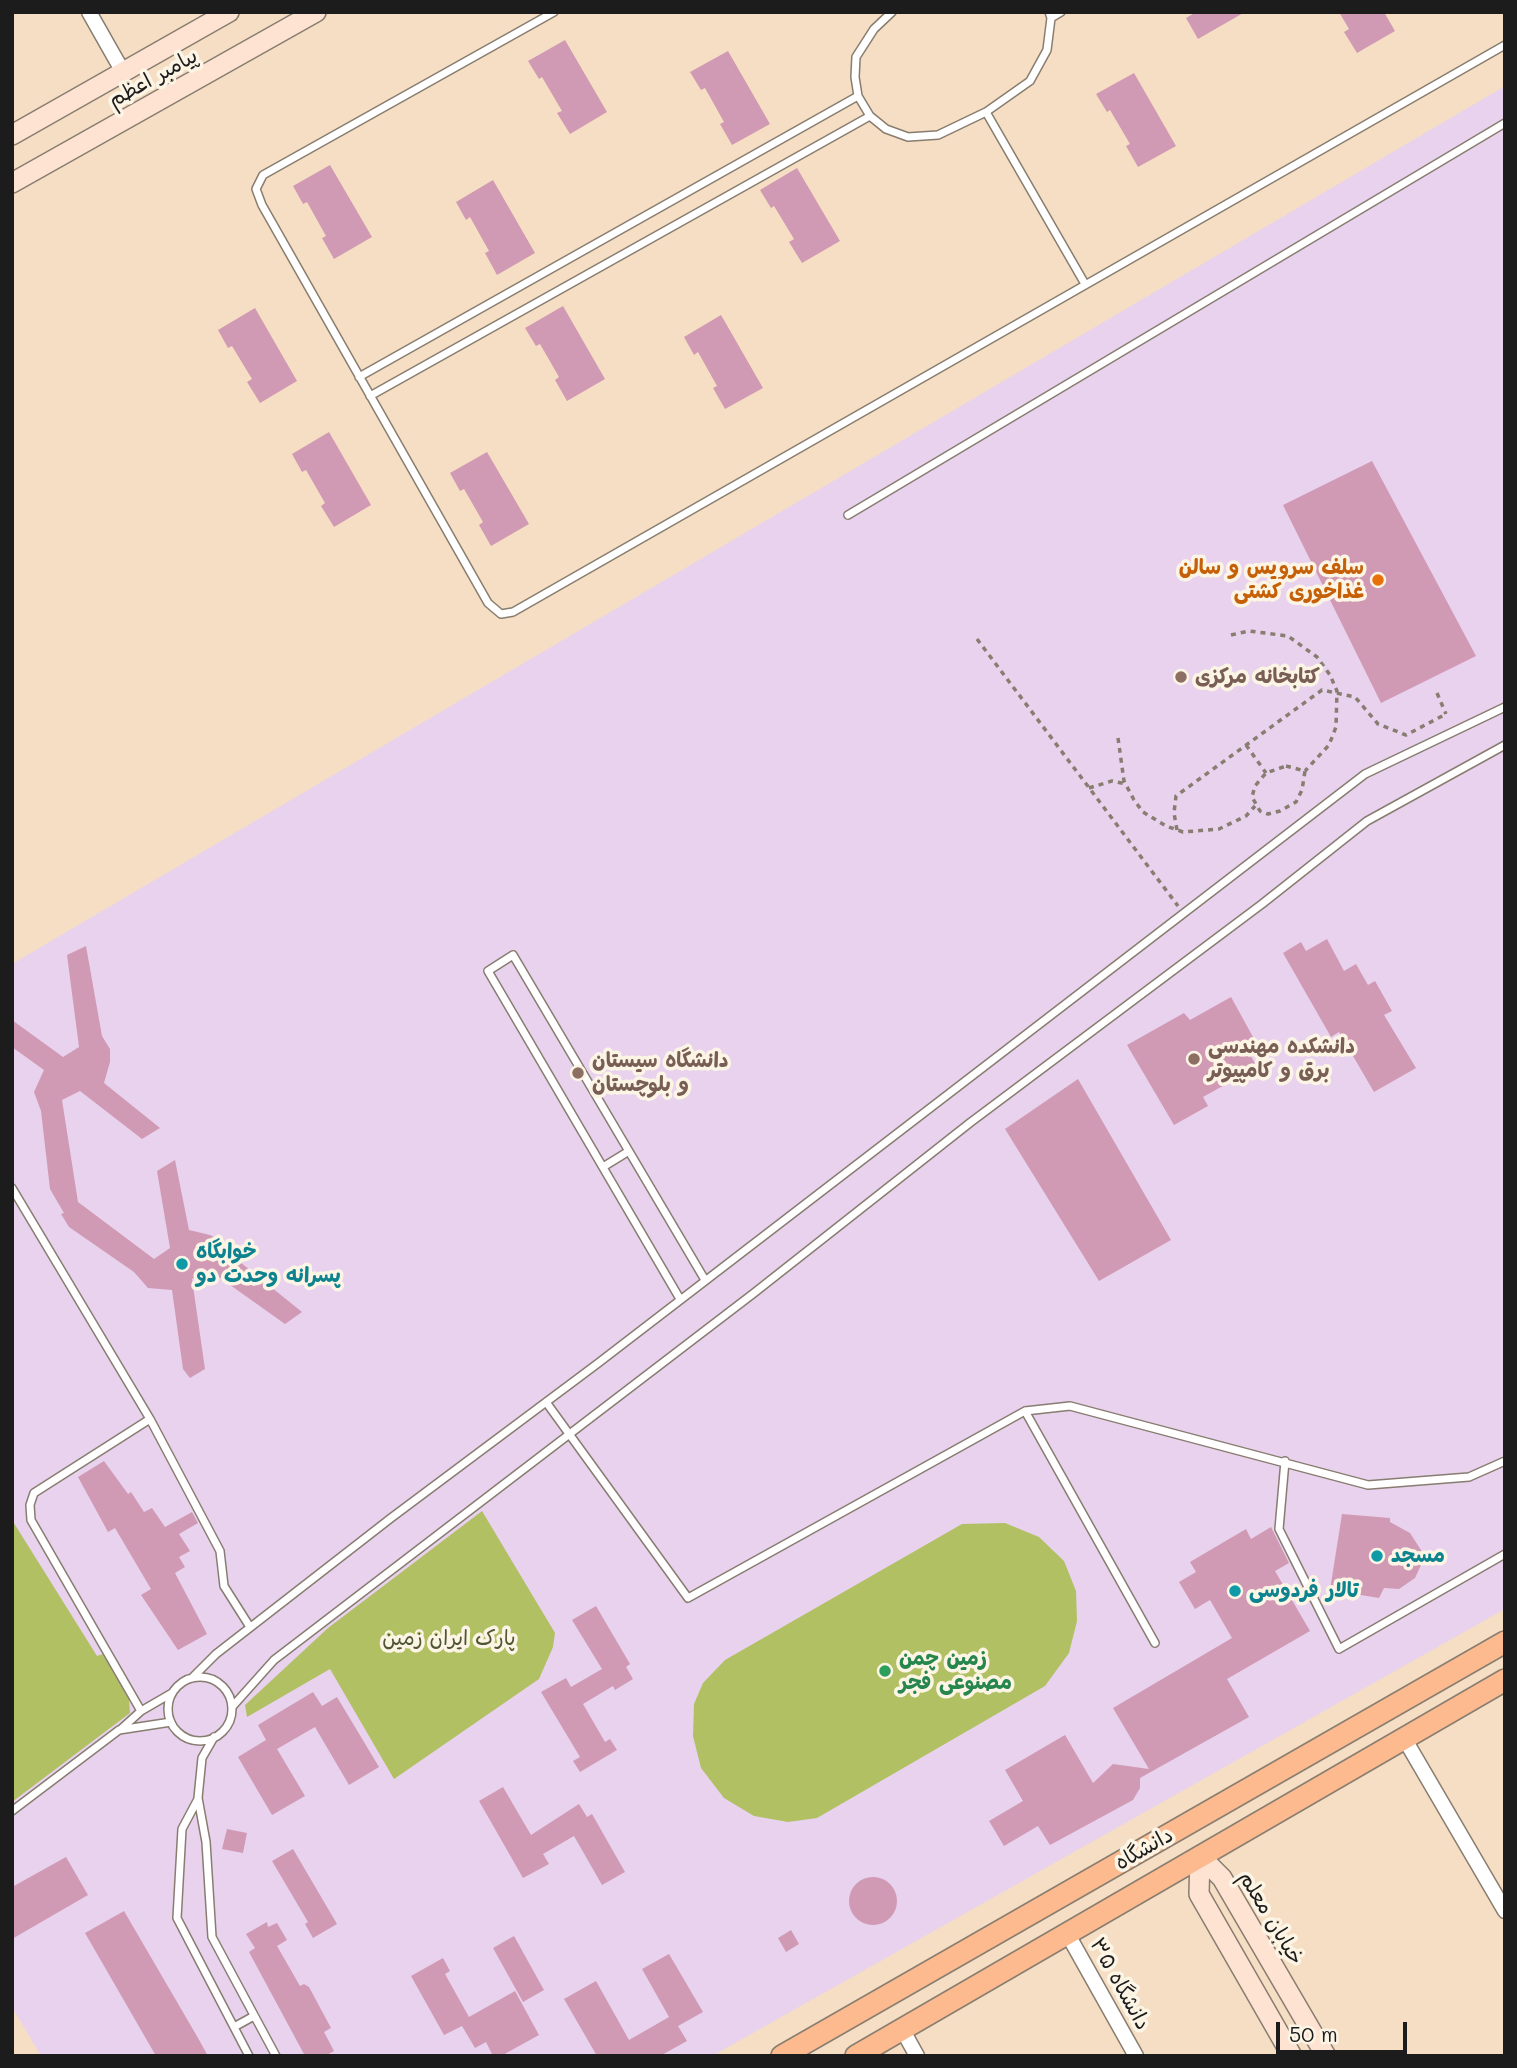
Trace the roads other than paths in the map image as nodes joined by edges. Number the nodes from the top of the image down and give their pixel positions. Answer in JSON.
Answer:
{"nodes":[{"id":1,"x":89,"y":12,"type":"edge"},
{"id":2,"x":229,"y":12,"type":"edge"},
{"id":3,"x":316,"y":12,"type":"edge"},
{"id":4,"x":554,"y":12,"type":"edge"},
{"id":5,"x":892,"y":12,"type":"edge"},
{"id":6,"x":1061,"y":12,"type":"edge"},
{"id":7,"x":1050,"y":15,"type":"edge"},
{"id":8,"x":1505,"y":45,"type":"edge"},
{"id":9,"x":123,"y":72,"type":"junction"},
{"id":10,"x":858,"y":96,"type":"junction"},
{"id":11,"x":986,"y":112,"type":"junction"},
{"id":12,"x":870,"y":116,"type":"junction"},
{"id":13,"x":1505,"y":123,"type":"edge"},
{"id":14,"x":12,"y":135,"type":"edge"},
{"id":15,"x":12,"y":183,"type":"edge"},
{"id":16,"x":1085,"y":284,"type":"junction"},
{"id":17,"x":359,"y":377,"type":"junction"},
{"id":18,"x":370,"y":396,"type":"junction"},
{"id":19,"x":848,"y":515,"type":"dead end"},
{"id":20,"x":1505,"y":707,"type":"edge"},
{"id":21,"x":1505,"y":745,"type":"edge"},
{"id":22,"x":629,"y":1151,"type":"junction"},
{"id":23,"x":603,"y":1167,"type":"junction"},
{"id":24,"x":12,"y":1188,"type":"edge"},
{"id":25,"x":705,"y":1280,"type":"junction"},
{"id":26,"x":680,"y":1299,"type":"junction"},
{"id":27,"x":546,"y":1402,"type":"junction"},
{"id":28,"x":1025,"y":1411,"type":"junction"},
{"id":29,"x":150,"y":1419,"type":"junction"},
{"id":30,"x":569,"y":1432,"type":"junction"},
{"id":31,"x":1285,"y":1461,"type":"junction"},
{"id":32,"x":1505,"y":1461,"type":"edge"},
{"id":33,"x":1505,"y":1554,"type":"edge"},
{"id":34,"x":250,"y":1628,"type":"junction"},
{"id":35,"x":1505,"y":1642,"type":"edge"},
{"id":36,"x":1155,"y":1643,"type":"dead end"},
{"id":37,"x":192,"y":1678,"type":"junction"},
{"id":38,"x":1505,"y":1680,"type":"edge"},
{"id":39,"x":172,"y":1693,"type":"junction"},
{"id":40,"x":232,"y":1707,"type":"junction"},
{"id":41,"x":141,"y":1711,"type":"junction"},
{"id":42,"x":171,"y":1722,"type":"junction"},
{"id":43,"x":119,"y":1730,"type":"junction"},
{"id":44,"x":214,"y":1737,"type":"junction"},
{"id":45,"x":1405,"y":1738,"type":"junction"},
{"id":46,"x":198,"y":1798,"type":"junction"},
{"id":47,"x":12,"y":1811,"type":"edge"},
{"id":48,"x":1182,"y":1826,"type":"junction"},
{"id":49,"x":1200,"y":1856,"type":"junction"},
{"id":50,"x":1505,"y":1911,"type":"edge"},
{"id":51,"x":1067,"y":1933,"type":"junction"},
{"id":52,"x":1297,"y":2008,"type":"junction"},
{"id":53,"x":254,"y":2016,"type":"junction"},
{"id":54,"x":1273,"y":2022,"type":"junction"},
{"id":55,"x":234,"y":2027,"type":"junction"},
{"id":56,"x":902,"y":2029,"type":"junction"},
{"id":57,"x":866,"y":2053,"type":"edge"},
{"id":58,"x":249,"y":2056,"type":"edge"},
{"id":59,"x":276,"y":2056,"type":"edge"},
{"id":60,"x":782,"y":2056,"type":"edge"},
{"id":61,"x":917,"y":2056,"type":"edge"},
{"id":62,"x":1136,"y":2056,"type":"edge"},
{"id":63,"x":1292,"y":2056,"type":"edge"},
{"id":64,"x":1326,"y":2056,"type":"edge"}],
"edges":[{"from":1,"to":9,"type":"street"},
{"from":2,"to":9,"type":"main road","name":"پیامبر اعظم"},
{"from":3,"to":15,"type":"main road","name":"پیامبر اعظم"},
{"from":4,"to":17,"type":"lane"},
{"from":5,"to":10,"type":"lane"},
{"from":6,"to":7,"type":"lane"},
{"from":7,"to":11,"type":"lane"},
{"from":8,"to":16,"type":"lane"},
{"from":9,"to":14,"type":"main road","name":"پیامبر اعظم"},
{"from":10,"to":12,"type":"lane"},
{"from":10,"to":17,"type":"lane"},
{"from":11,"to":12,"type":"lane"},
{"from":11,"to":16,"type":"lane"},
{"from":12,"to":18,"type":"lane"},
{"from":13,"to":19,"type":"lane"},
{"from":16,"to":18,"type":"lane"},
{"from":17,"to":18,"type":"lane"},
{"from":20,"to":25,"type":"lane"},
{"from":21,"to":30,"type":"lane"},
{"from":22,"to":23,"type":"lane"},
{"from":22,"to":23,"type":"lane"},
{"from":22,"to":25,"type":"lane"},
{"from":23,"to":26,"type":"lane"},
{"from":24,"to":29,"type":"lane"},
{"from":25,"to":26,"type":"lane"},
{"from":26,"to":27,"type":"lane"},
{"from":27,"to":30,"type":"lane"},
{"from":27,"to":34,"type":"lane"},
{"from":28,"to":30,"type":"lane"},
{"from":28,"to":31,"type":"lane"},
{"from":28,"to":36,"type":"lane"},
{"from":29,"to":34,"type":"lane"},
{"from":29,"to":41,"type":"lane"},
{"from":30,"to":40,"type":"lane"},
{"from":31,"to":32,"type":"lane"},
{"from":31,"to":33,"type":"lane"},
{"from":34,"to":37,"type":"lane"},
{"from":35,"to":48,"type":"main road","name":"دانشگاه"},
{"from":37,"to":39,"type":"lane"},
{"from":37,"to":40,"type":"lane"},
{"from":38,"to":45,"type":"main road","name":"دانشگاه"},
{"from":39,"to":41,"type":"lane"},
{"from":39,"to":42,"type":"lane"},
{"from":40,"to":44,"type":"lane"},
{"from":41,"to":43,"type":"lane"},
{"from":42,"to":43,"type":"lane"},
{"from":42,"to":44,"type":"lane"},
{"from":43,"to":47,"type":"lane"},
{"from":44,"to":46,"type":"lane"},
{"from":45,"to":49,"type":"main road","name":"دانشگاه"},
{"from":45,"to":50,"type":"street"},
{"from":46,"to":53,"type":"lane"},
{"from":46,"to":55,"type":"lane"},
{"from":48,"to":49,"type":"main road"},
{"from":48,"to":60,"type":"main road","name":"دانشگاه"},
{"from":49,"to":51,"type":"main road","name":"دانشگاه"},
{"from":49,"to":52,"type":"main road","name":"خیابان معلم"},
{"from":49,"to":54,"type":"main road"},
{"from":51,"to":56,"type":"main road","name":"دانشگاه"},
{"from":51,"to":62,"type":"street","name":"دانشگاه ۳۵"},
{"from":52,"to":54,"type":"main road"},
{"from":52,"to":64,"type":"main road","name":"خیابان معلم"},
{"from":53,"to":55,"type":"lane"},
{"from":53,"to":59,"type":"lane"},
{"from":54,"to":63,"type":"main road"},
{"from":55,"to":58,"type":"lane"},
{"from":56,"to":57,"type":"main road","name":"دانشگاه"},
{"from":56,"to":61,"type":"street"}]}
